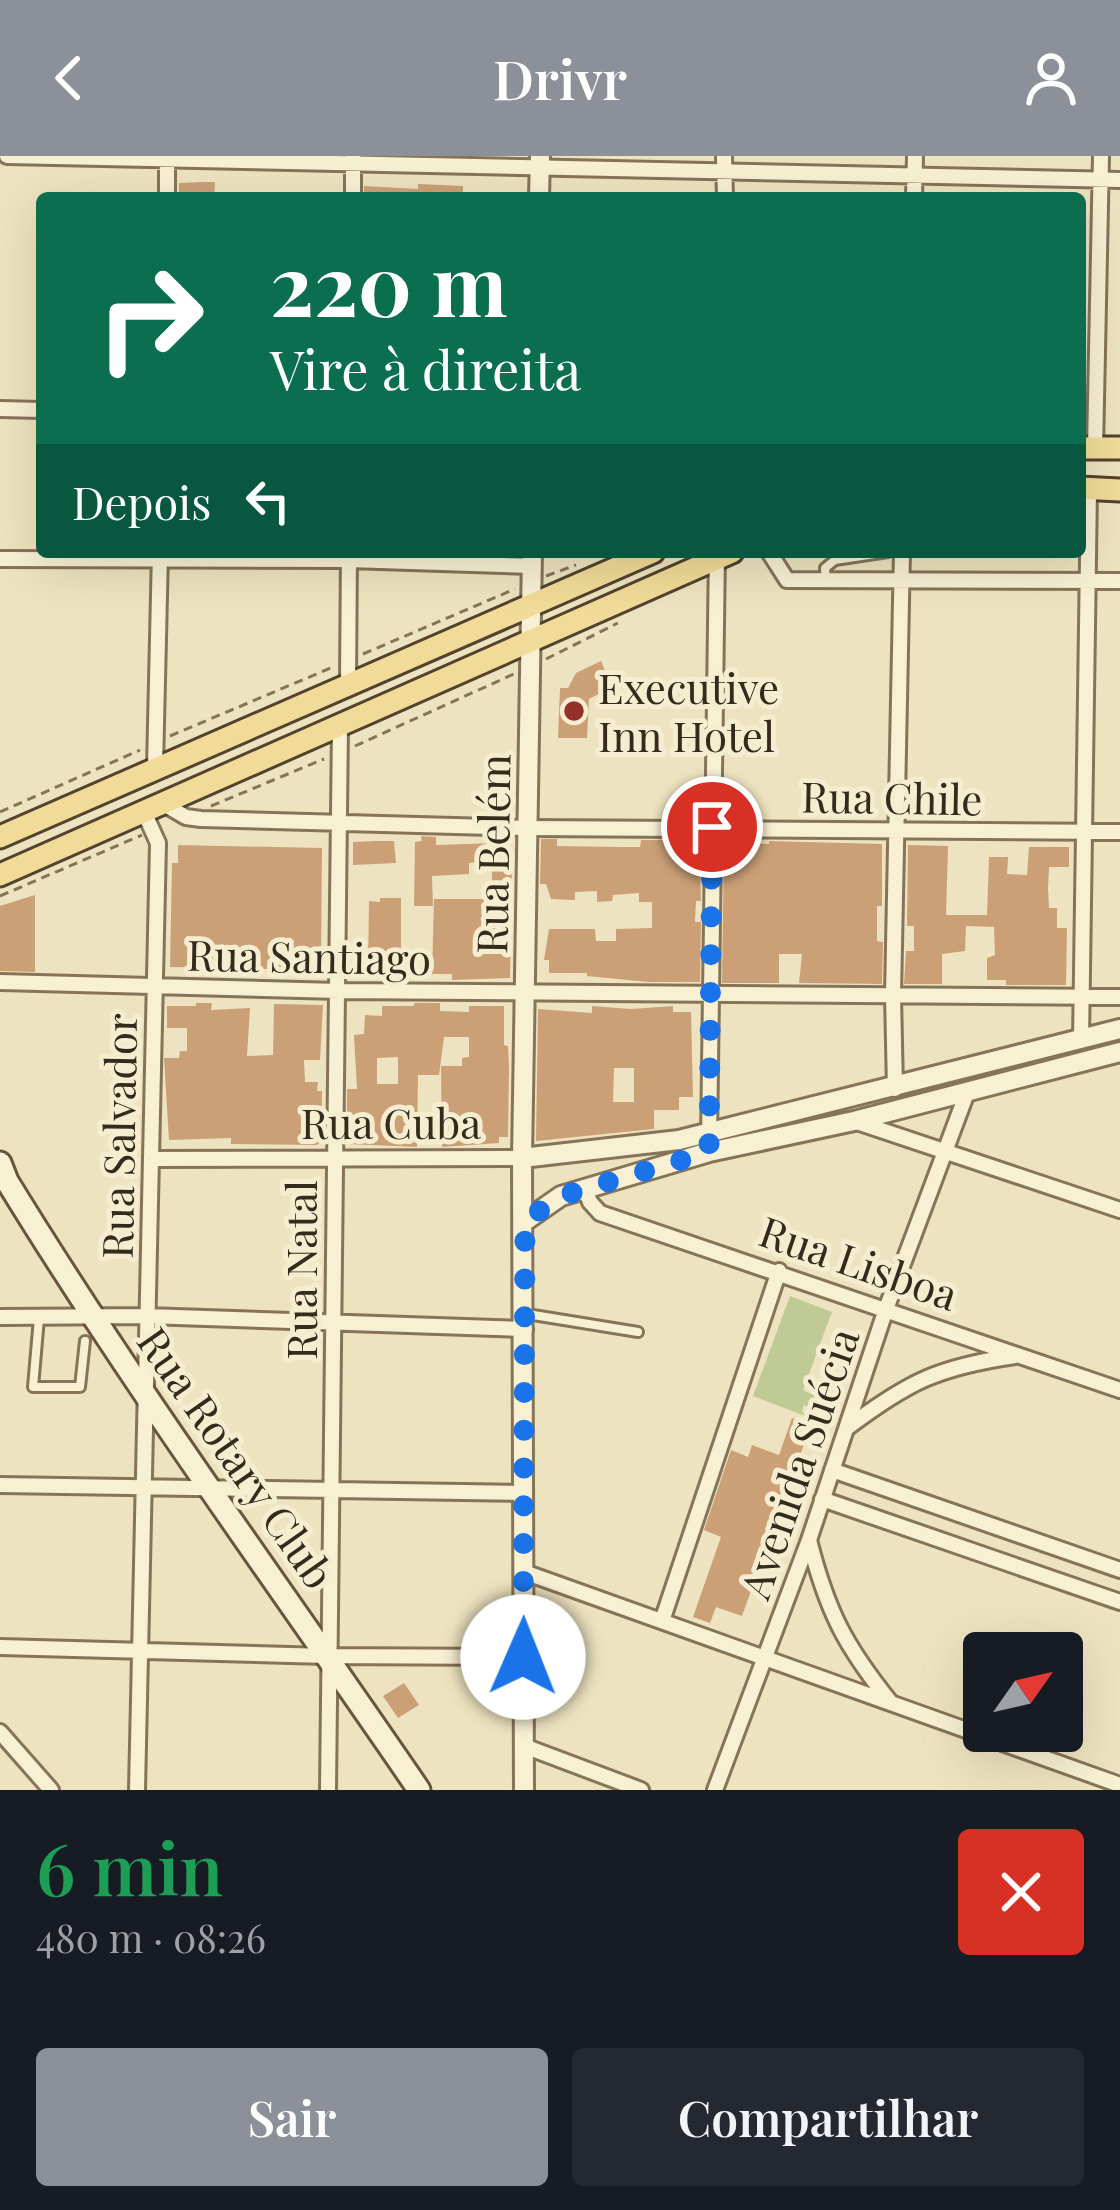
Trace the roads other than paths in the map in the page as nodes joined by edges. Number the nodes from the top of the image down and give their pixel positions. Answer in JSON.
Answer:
{"nodes":[{"id":1,"x":7,"y":156,"type":"edge"},
{"id":2,"x":167,"y":156,"type":"edge"},
{"id":3,"x":724,"y":156,"type":"edge"},
{"id":4,"x":915,"y":156,"type":"edge"},
{"id":5,"x":1101,"y":156,"type":"edge"},
{"id":6,"x":353,"y":161,"type":"edge"},
{"id":7,"x":539,"y":162,"type":"edge"},
{"id":8,"x":724,"y":173,"type":"junction"},
{"id":9,"x":915,"y":176,"type":"junction"},
{"id":10,"x":1120,"y":180,"type":"edge"},
{"id":11,"x":1101,"y":181,"type":"junction"},
{"id":12,"x":166,"y":192,"type":"edge"},
{"id":13,"x":353,"y":192,"type":"edge"},
{"id":14,"x":725,"y":192,"type":"edge"},
{"id":15,"x":914,"y":192,"type":"edge"},
{"id":16,"x":0,"y":409,"type":"edge"},
{"id":17,"x":36,"y":410,"type":"edge"},
{"id":18,"x":1087,"y":448,"type":"edge"},
{"id":19,"x":1120,"y":448,"type":"edge"},
{"id":20,"x":1086,"y":489,"type":"edge"},
{"id":21,"x":1120,"y":490,"type":"edge"},
{"id":22,"x":1086,"y":534,"type":"edge"},
{"id":23,"x":53,"y":558,"type":"edge"},
{"id":24,"x":160,"y":558,"type":"edge"},
{"id":25,"x":349,"y":558,"type":"edge"},
{"id":26,"x":367,"y":558,"type":"edge"},
{"id":27,"x":622,"y":558,"type":"edge"},
{"id":28,"x":714,"y":558,"type":"edge"},
{"id":29,"x":722,"y":558,"type":"edge"},
{"id":30,"x":774,"y":558,"type":"edge"},
{"id":31,"x":849,"y":558,"type":"edge"},
{"id":32,"x":902,"y":558,"type":"edge"},
{"id":33,"x":0,"y":559,"type":"edge"},
{"id":34,"x":531,"y":576,"type":"edge"},
{"id":35,"x":1088,"y":580,"type":"junction"},
{"id":36,"x":826,"y":581,"type":"junction"},
{"id":37,"x":1120,"y":581,"type":"edge"},
{"id":38,"x":902,"y":583,"type":"junction"},
{"id":39,"x":531,"y":655,"type":"junction"},
{"id":40,"x":348,"y":671,"type":"junction"},
{"id":41,"x":340,"y":725,"type":"junction"},
{"id":42,"x":155,"y":767,"type":"junction"},
{"id":43,"x":154,"y":822,"type":"junction"},
{"id":44,"x":340,"y":823,"type":"junction"},
{"id":45,"x":528,"y":827,"type":"junction"},
{"id":46,"x":712,"y":827,"type":"junction"},
{"id":47,"x":898,"y":831,"type":"junction"},
{"id":48,"x":1084,"y":832,"type":"junction"},
{"id":49,"x":1120,"y":832,"type":"edge"},
{"id":50,"x":0,"y":837,"type":"edge"},
{"id":51,"x":0,"y":874,"type":"edge"},
{"id":52,"x":0,"y":982,"type":"edge"},
{"id":53,"x":154,"y":986,"type":"junction"},
{"id":54,"x":339,"y":991,"type":"junction"},
{"id":55,"x":525,"y":992,"type":"junction"},
{"id":56,"x":710,"y":994,"type":"junction"},
{"id":57,"x":893,"y":995,"type":"junction"},
{"id":58,"x":1120,"y":997,"type":"edge"},
{"id":59,"x":1078,"y":998,"type":"junction"},
{"id":60,"x":1120,"y":1029,"type":"edge"},
{"id":61,"x":1081,"y":1040,"type":"junction"},
{"id":62,"x":1120,"y":1052,"type":"edge"},
{"id":63,"x":895,"y":1089,"type":"junction"},
{"id":64,"x":968,"y":1090,"type":"junction"},
{"id":65,"x":854,"y":1121,"type":"junction"},
{"id":66,"x":709,"y":1142,"type":"junction"},
{"id":67,"x":944,"y":1151,"type":"junction"},
{"id":68,"x":334,"y":1158,"type":"junction"},
{"id":69,"x":522,"y":1158,"type":"junction"},
{"id":70,"x":151,"y":1159,"type":"junction"},
{"id":71,"x":0,"y":1163,"type":"edge"},
{"id":72,"x":524,"y":1185,"type":"junction"},
{"id":73,"x":585,"y":1189,"type":"junction"},
{"id":74,"x":561,"y":1196,"type":"junction"},
{"id":75,"x":1120,"y":1210,"type":"edge"},
{"id":76,"x":525,"y":1221,"type":"junction"},
{"id":77,"x":779,"y":1271,"type":"junction"},
{"id":78,"x":886,"y":1309,"type":"junction"},
{"id":79,"x":39,"y":1316,"type":"junction"},
{"id":80,"x":90,"y":1316,"type":"junction"},
{"id":81,"x":147,"y":1316,"type":"junction"},
{"id":82,"x":0,"y":1317,"type":"edge"},
{"id":83,"x":525,"y":1321,"type":"junction"},
{"id":84,"x":333,"y":1323,"type":"junction"},
{"id":85,"x":638,"y":1332,"type":"dead end"},
{"id":86,"x":86,"y":1341,"type":"dead end"},
{"id":87,"x":1019,"y":1356,"type":"junction"},
{"id":88,"x":146,"y":1390,"type":"junction"},
{"id":89,"x":1120,"y":1390,"type":"edge"},
{"id":90,"x":847,"y":1429,"type":"junction"},
{"id":91,"x":832,"y":1470,"type":"junction"},
{"id":92,"x":0,"y":1485,"type":"edge"},
{"id":93,"x":144,"y":1488,"type":"junction"},
{"id":94,"x":213,"y":1489,"type":"junction"},
{"id":95,"x":331,"y":1490,"type":"junction"},
{"id":96,"x":524,"y":1493,"type":"junction"},
{"id":97,"x":822,"y":1499,"type":"junction"},
{"id":98,"x":809,"y":1540,"type":"junction"},
{"id":99,"x":1120,"y":1570,"type":"edge"},
{"id":100,"x":524,"y":1571,"type":"junction"},
{"id":101,"x":1120,"y":1602,"type":"edge"},
{"id":102,"x":662,"y":1622,"type":"junction"},
{"id":103,"x":0,"y":1647,"type":"edge"},
{"id":104,"x":140,"y":1651,"type":"junction"},
{"id":105,"x":327,"y":1657,"type":"junction"},
{"id":106,"x":523,"y":1657,"type":"junction"},
{"id":107,"x":764,"y":1659,"type":"junction"},
{"id":108,"x":891,"y":1703,"type":"junction"},
{"id":109,"x":0,"y":1732,"type":"edge"},
{"id":110,"x":524,"y":1746,"type":"junction"},
{"id":111,"x":1120,"y":1785,"type":"edge"},
{"id":112,"x":46,"y":1788,"type":"edge"},
{"id":113,"x":137,"y":1790,"type":"edge"},
{"id":114,"x":328,"y":1790,"type":"edge"},
{"id":115,"x":419,"y":1790,"type":"edge"},
{"id":116,"x":524,"y":1790,"type":"edge"},
{"id":117,"x":641,"y":1790,"type":"edge"},
{"id":118,"x":715,"y":1790,"type":"edge"}],
"edges":[{"from":1,"to":2,"type":"street"},
{"from":2,"to":6,"type":"street"},
{"from":2,"to":12,"type":"street"},
{"from":3,"to":8,"type":"street"},
{"from":4,"to":9,"type":"street"},
{"from":5,"to":11,"type":"street"},
{"from":6,"to":7,"type":"street"},
{"from":6,"to":13,"type":"street"},
{"from":7,"to":8,"type":"street"},
{"from":8,"to":9,"type":"street"},
{"from":8,"to":14,"type":"street"},
{"from":9,"to":11,"type":"street"},
{"from":9,"to":15,"type":"street"},
{"from":10,"to":11,"type":"street"},
{"from":11,"to":18,"type":"street"},
{"from":16,"to":17,"type":"street"},
{"from":18,"to":19,"type":"main road"},
{"from":20,"to":21,"type":"main road"},
{"from":22,"to":35,"type":"street"},
{"from":23,"to":33,"type":"street"},
{"from":24,"to":42,"type":"street"},
{"from":25,"to":40,"type":"street"},
{"from":26,"to":34,"type":"street"},
{"from":27,"to":34,"type":"main road"},
{"from":28,"to":39,"type":"main road"},
{"from":29,"to":46,"type":"street"},
{"from":30,"to":36,"type":"street"},
{"from":31,"to":36,"type":"lane"},
{"from":32,"to":38,"type":"street"},
{"from":34,"to":39,"type":"street","name":"Rua Belém"},
{"from":34,"to":40,"type":"main road"},
{"from":35,"to":37,"type":"street"},
{"from":35,"to":38,"type":"street"},
{"from":35,"to":48,"type":"street"},
{"from":36,"to":38,"type":"street"},
{"from":38,"to":47,"type":"street"},
{"from":39,"to":41,"type":"main road"},
{"from":39,"to":45,"type":"street","name":"Rua Belém"},
{"from":40,"to":42,"type":"main road"},
{"from":41,"to":43,"type":"main road"},
{"from":41,"to":44,"type":"street","name":"Rua Natal"},
{"from":42,"to":50,"type":"main road"},
{"from":43,"to":44,"type":"street","name":"Rua Chile"},
{"from":43,"to":51,"type":"main road"},
{"from":43,"to":53,"type":"street","name":"Rua Salvador"},
{"from":44,"to":45,"type":"street","name":"Rua Chile"},
{"from":44,"to":54,"type":"street","name":"Rua Natal"},
{"from":45,"to":46,"type":"street","name":"Rua Chile"},
{"from":45,"to":55,"type":"street","name":"Rua Belém"},
{"from":46,"to":47,"type":"street","name":"Rua Chile"},
{"from":46,"to":56,"type":"street"},
{"from":47,"to":48,"type":"street","name":"Rua Chile"},
{"from":47,"to":57,"type":"street"},
{"from":48,"to":49,"type":"street","name":"Rua Chile"},
{"from":48,"to":59,"type":"street"},
{"from":52,"to":53,"type":"street","name":"Rua Santiago"},
{"from":53,"to":54,"type":"street","name":"Rua Santiago"},
{"from":53,"to":70,"type":"street","name":"Rua Salvador"},
{"from":54,"to":55,"type":"street","name":"Rua Santiago"},
{"from":54,"to":68,"type":"street","name":"Rua Natal"},
{"from":55,"to":56,"type":"street","name":"Rua Santiago"},
{"from":55,"to":69,"type":"street","name":"Rua Belém"},
{"from":56,"to":57,"type":"street","name":"Rua Santiago"},
{"from":56,"to":66,"type":"street"},
{"from":57,"to":59,"type":"street","name":"Rua Santiago"},
{"from":57,"to":63,"type":"street"},
{"from":58,"to":59,"type":"street","name":"Rua Santiago"},
{"from":59,"to":61,"type":"street"},
{"from":60,"to":61,"type":"street"},
{"from":61,"to":63,"type":"street"},
{"from":62,"to":64,"type":"street"},
{"from":63,"to":66,"type":"street"},
{"from":64,"to":65,"type":"street"},
{"from":64,"to":67,"type":"street","name":"Avenida Suécia"},
{"from":65,"to":66,"type":"street"},
{"from":65,"to":67,"type":"street"},
{"from":66,"to":69,"type":"street","name":"Rua Cuba"},
{"from":66,"to":73,"type":"street"},
{"from":67,"to":75,"type":"street"},
{"from":67,"to":78,"type":"street","name":"Avenida Suécia"},
{"from":68,"to":69,"type":"street","name":"Rua Cuba"},
{"from":68,"to":70,"type":"street","name":"Rua Cuba"},
{"from":68,"to":84,"type":"street","name":"Rua Natal"},
{"from":69,"to":72,"type":"street","name":"Rua Belém"},
{"from":70,"to":81,"type":"street","name":"Rua Salvador"},
{"from":71,"to":80,"type":"main road","name":"Rua Rotary Club"},
{"from":72,"to":74,"type":"street"},
{"from":72,"to":76,"type":"street","name":"Rua Belém"},
{"from":73,"to":74,"type":"street"},
{"from":73,"to":77,"type":"street","name":"Rua Lisboa"},
{"from":74,"to":76,"type":"street"},
{"from":76,"to":83,"type":"street","name":"Rua Belém"},
{"from":77,"to":78,"type":"street","name":"Rua Lisboa"},
{"from":77,"to":102,"type":"street"},
{"from":78,"to":87,"type":"street","name":"Rua Lisboa"},
{"from":78,"to":90,"type":"street","name":"Avenida Suécia"},
{"from":79,"to":80,"type":"street"},
{"from":79,"to":82,"type":"street"},
{"from":79,"to":86,"type":"lane"},
{"from":80,"to":81,"type":"street"},
{"from":80,"to":88,"type":"main road","name":"Rua Rotary Club"},
{"from":81,"to":84,"type":"street"},
{"from":81,"to":88,"type":"street","name":"Rua Salvador"},
{"from":83,"to":84,"type":"street"},
{"from":83,"to":85,"type":"lane"},
{"from":83,"to":96,"type":"street","name":"Rua Belém"},
{"from":84,"to":95,"type":"street","name":"Rua Natal"},
{"from":87,"to":89,"type":"street","name":"Rua Lisboa"},
{"from":87,"to":90,"type":"street"},
{"from":88,"to":93,"type":"street","name":"Rua Salvador"},
{"from":88,"to":94,"type":"main road","name":"Rua Rotary Club"},
{"from":90,"to":91,"type":"street","name":"Avenida Suécia"},
{"from":91,"to":97,"type":"street","name":"Avenida Suécia"},
{"from":91,"to":99,"type":"street"},
{"from":92,"to":93,"type":"street"},
{"from":93,"to":94,"type":"street"},
{"from":93,"to":104,"type":"street","name":"Rua Salvador"},
{"from":94,"to":95,"type":"street"},
{"from":94,"to":105,"type":"main road","name":"Rua Rotary Club"},
{"from":95,"to":96,"type":"street"},
{"from":95,"to":105,"type":"street","name":"Rua Natal"},
{"from":96,"to":100,"type":"street","name":"Rua Belém"},
{"from":97,"to":98,"type":"street","name":"Avenida Suécia"},
{"from":97,"to":101,"type":"street"},
{"from":98,"to":107,"type":"street","name":"Avenida Suécia"},
{"from":98,"to":108,"type":"street"},
{"from":100,"to":102,"type":"street"},
{"from":100,"to":106,"type":"street","name":"Rua Belém"},
{"from":102,"to":107,"type":"street"},
{"from":103,"to":104,"type":"street"},
{"from":104,"to":105,"type":"street"},
{"from":104,"to":113,"type":"street","name":"Rua Salvador"},
{"from":105,"to":106,"type":"street"},
{"from":105,"to":114,"type":"street","name":"Rua Natal"},
{"from":105,"to":115,"type":"main road","name":"Rua Rotary Club"},
{"from":106,"to":110,"type":"street","name":"Rua Belém"},
{"from":107,"to":108,"type":"street"},
{"from":107,"to":118,"type":"street","name":"Avenida Suécia"},
{"from":108,"to":111,"type":"street"},
{"from":109,"to":112,"type":"street"},
{"from":110,"to":116,"type":"street","name":"Rua Belém"},
{"from":110,"to":117,"type":"street"}]}
